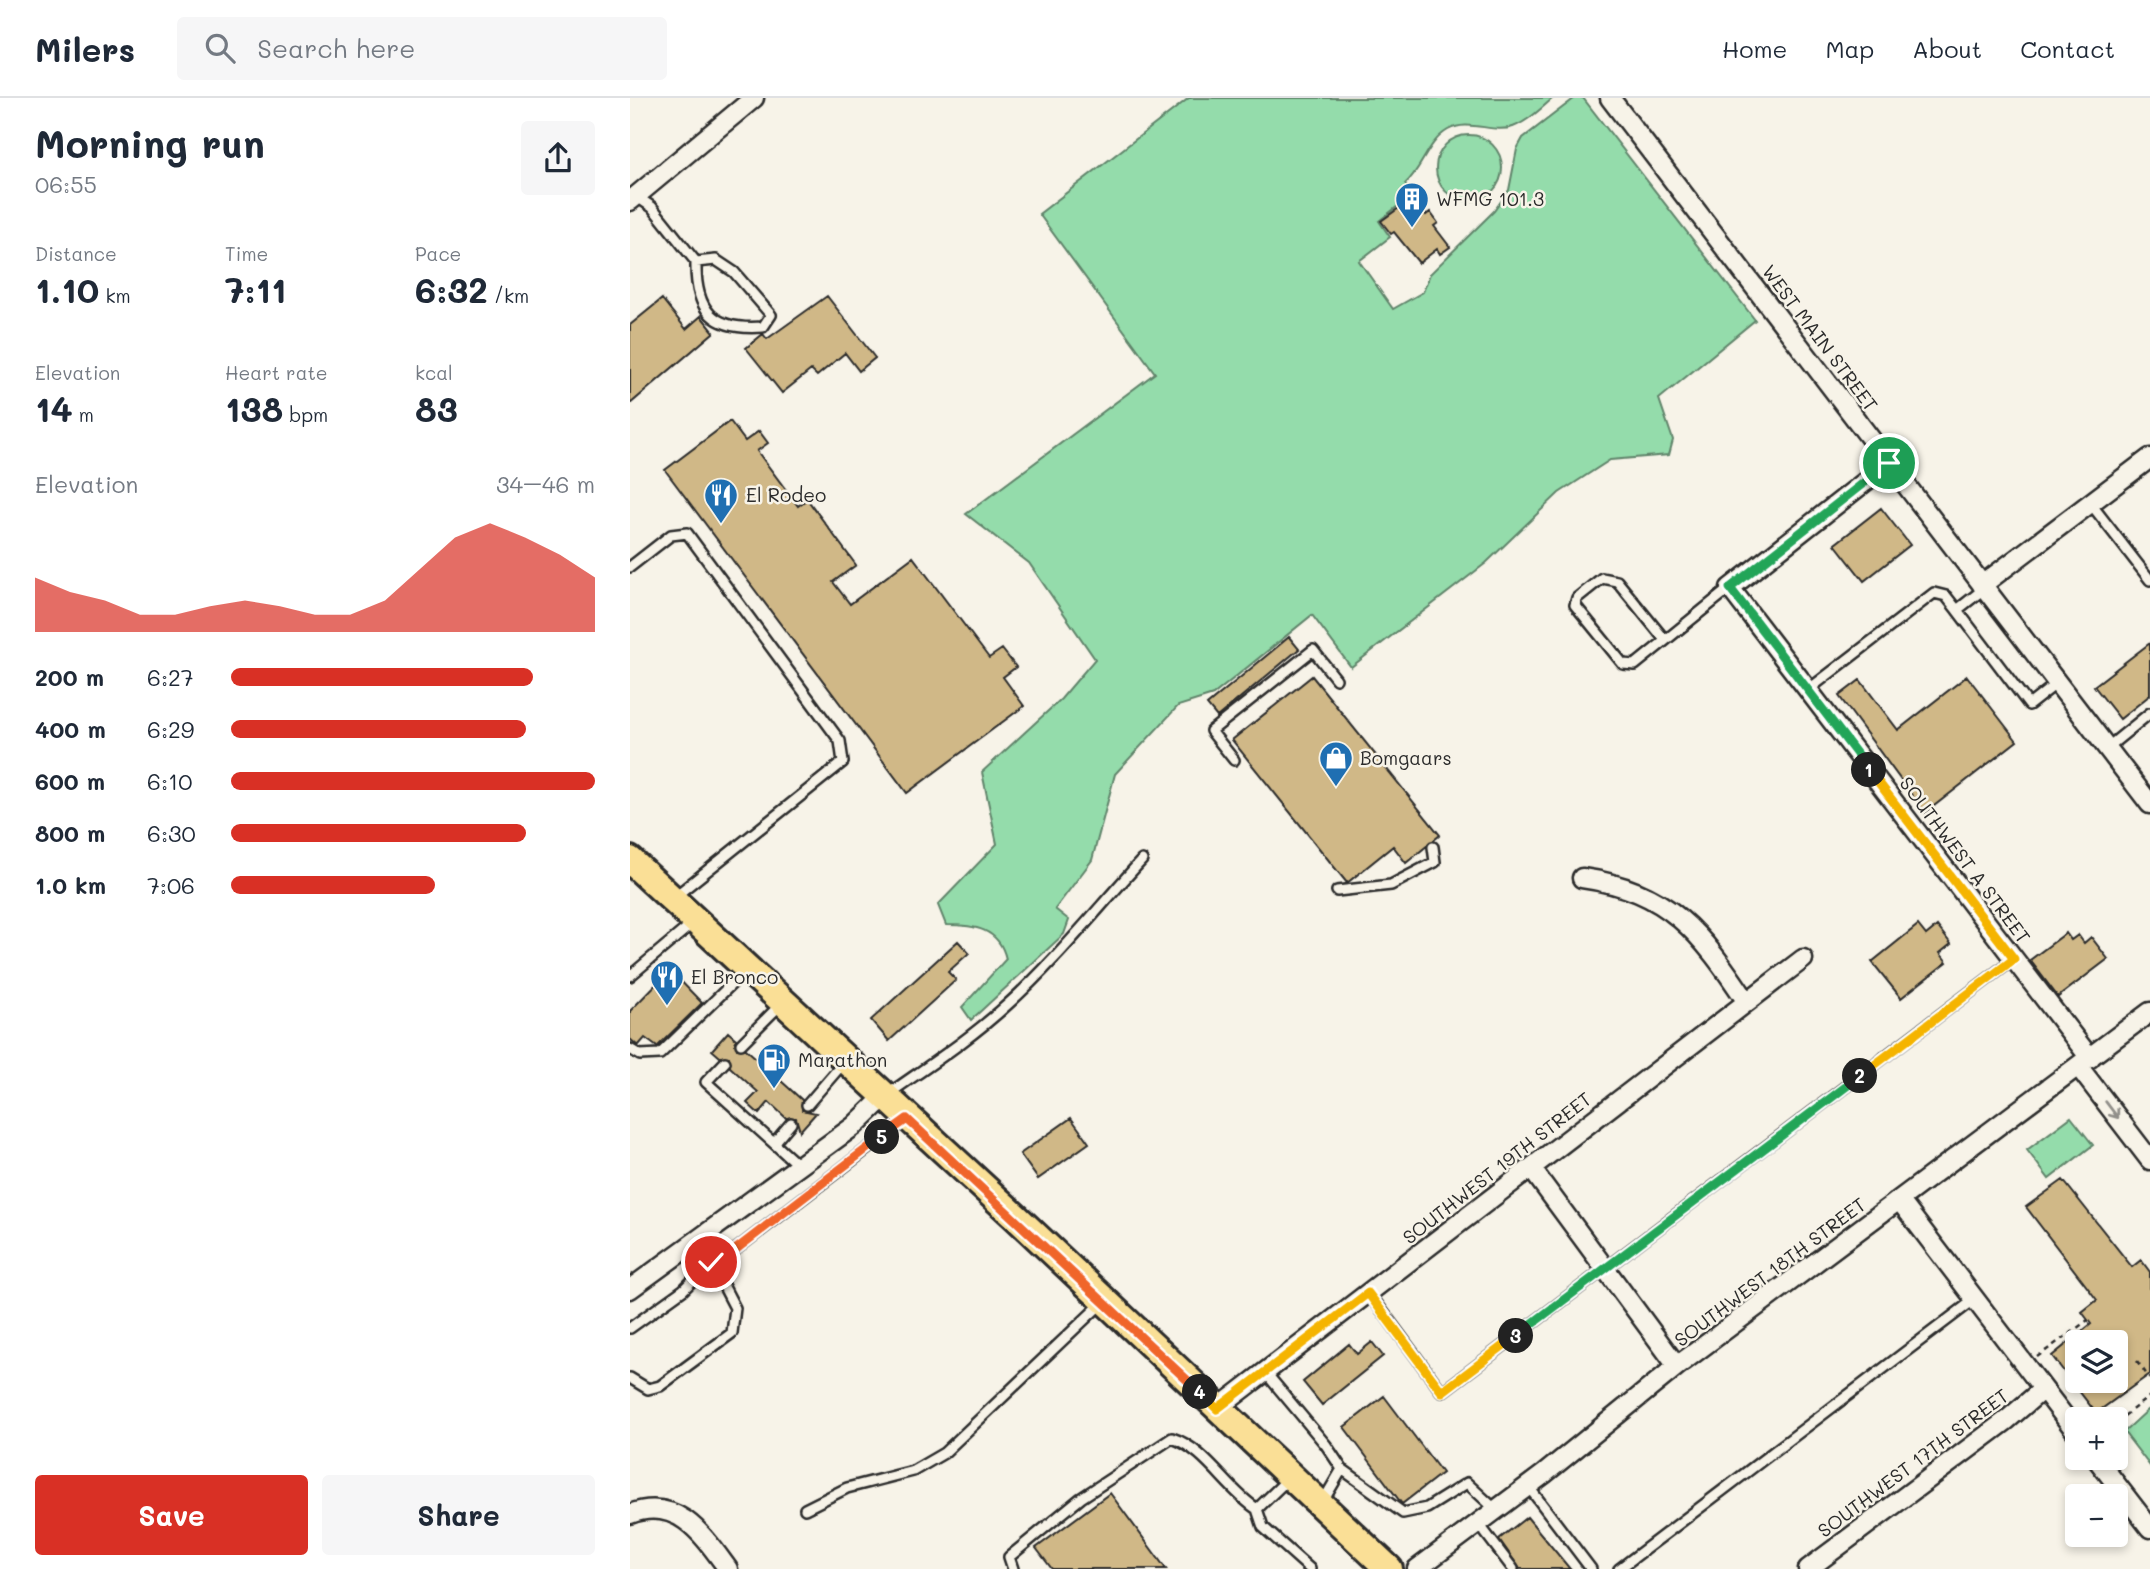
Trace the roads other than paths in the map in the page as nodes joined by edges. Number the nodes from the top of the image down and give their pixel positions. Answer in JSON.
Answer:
{"nodes":[{"id":1,"x":754,"y":98,"type":"edge"},
{"id":2,"x":1610,"y":98,"type":"edge"},
{"id":3,"x":633,"y":198,"type":"edge"},
{"id":4,"x":696,"y":262,"type":"junction"},
{"id":5,"x":2150,"y":458,"type":"edge"},
{"id":6,"x":1889,"y":463,"type":"junction"},
{"id":7,"x":2091,"y":504,"type":"junction"},
{"id":8,"x":630,"y":567,"type":"edge"},
{"id":9,"x":2150,"y":580,"type":"edge"},
{"id":10,"x":1984,"y":586,"type":"junction"},
{"id":11,"x":1730,"y":588,"type":"junction"},
{"id":12,"x":1957,"y":610,"type":"junction"},
{"id":13,"x":1665,"y":640,"type":"junction"},
{"id":14,"x":1336,"y":679,"type":"dead end"},
{"id":15,"x":2057,"y":683,"type":"junction"},
{"id":16,"x":1808,"y":690,"type":"junction"},
{"id":17,"x":2150,"y":713,"type":"edge"},
{"id":18,"x":2107,"y":748,"type":"junction"},
{"id":19,"x":1234,"y":760,"type":"dead end"},
{"id":20,"x":2150,"y":804,"type":"edge"},
{"id":21,"x":1433,"y":847,"type":"dead end"},
{"id":22,"x":630,"y":860,"type":"edge"},
{"id":23,"x":1142,"y":860,"type":"dead end"},
{"id":24,"x":1582,"y":878,"type":"dead end"},
{"id":25,"x":1337,"y":891,"type":"dead end"},
{"id":26,"x":672,"y":899,"type":"junction"},
{"id":27,"x":695,"y":921,"type":"junction"},
{"id":28,"x":2014,"y":959,"type":"junction"},
{"id":29,"x":1803,"y":960,"type":"dead end"},
{"id":30,"x":747,"y":969,"type":"junction"},
{"id":31,"x":630,"y":976,"type":"edge"},
{"id":32,"x":782,"y":1002,"type":"junction"},
{"id":33,"x":1747,"y":1002,"type":"junction"},
{"id":34,"x":2150,"y":1012,"type":"edge"},
{"id":35,"x":741,"y":1044,"type":"dead end"},
{"id":36,"x":630,"y":1049,"type":"edge"},
{"id":37,"x":845,"y":1061,"type":"junction"},
{"id":38,"x":725,"y":1062,"type":"dead end"},
{"id":39,"x":2084,"y":1062,"type":"junction"},
{"id":40,"x":884,"y":1097,"type":"junction"},
{"id":41,"x":807,"y":1105,"type":"dead end"},
{"id":42,"x":907,"y":1119,"type":"junction"},
{"id":43,"x":791,"y":1123,"type":"dead end"},
{"id":44,"x":774,"y":1143,"type":"junction"},
{"id":45,"x":2148,"y":1155,"type":"edge"},
{"id":46,"x":799,"y":1166,"type":"junction"},
{"id":47,"x":1531,"y":1168,"type":"junction"},
{"id":48,"x":1900,"y":1202,"type":"junction"},
{"id":49,"x":693,"y":1242,"type":"junction"},
{"id":50,"x":711,"y":1262,"type":"junction"},
{"id":51,"x":1605,"y":1269,"type":"junction"},
{"id":52,"x":630,"y":1289,"type":"edge"},
{"id":53,"x":1368,"y":1293,"type":"junction"},
{"id":54,"x":1975,"y":1299,"type":"junction"},
{"id":55,"x":1104,"y":1301,"type":"junction"},
{"id":56,"x":630,"y":1328,"type":"edge"},
{"id":57,"x":1678,"y":1366,"type":"junction"},
{"id":58,"x":1265,"y":1372,"type":"junction"},
{"id":59,"x":630,"y":1378,"type":"edge"},
{"id":60,"x":2043,"y":1389,"type":"junction"},
{"id":61,"x":1217,"y":1409,"type":"junction"},
{"id":62,"x":2065,"y":1417,"type":"edge"},
{"id":63,"x":1342,"y":1469,"type":"junction"},
{"id":64,"x":2105,"y":1470,"type":"edge"},
{"id":65,"x":1290,"y":1477,"type":"junction"},
{"id":66,"x":1528,"y":1486,"type":"junction"},
{"id":67,"x":1321,"y":1505,"type":"junction"},
{"id":68,"x":805,"y":1509,"type":"dead end"},
{"id":69,"x":1257,"y":1509,"type":"junction"},
{"id":70,"x":1496,"y":1510,"type":"junction"},
{"id":71,"x":630,"y":1514,"type":"edge"},
{"id":72,"x":1478,"y":1524,"type":"junction"},
{"id":73,"x":2150,"y":1528,"type":"edge"},
{"id":74,"x":728,"y":1569,"type":"edge"},
{"id":75,"x":1013,"y":1569,"type":"edge"},
{"id":76,"x":1310,"y":1569,"type":"edge"},
{"id":77,"x":1389,"y":1569,"type":"edge"},
{"id":78,"x":1417,"y":1569,"type":"edge"},
{"id":79,"x":1513,"y":1569,"type":"edge"},
{"id":80,"x":1591,"y":1569,"type":"edge"},
{"id":81,"x":1619,"y":1569,"type":"edge"},
{"id":82,"x":1808,"y":1569,"type":"edge"}],
"edges":[{"from":1,"to":3,"type":"street"},
{"from":2,"to":6,"type":"street","name":"WEST MAIN STREET"},
{"from":3,"to":4,"type":"lane"},
{"from":4,"to":4,"type":"lane"},
{"from":5,"to":7,"type":"street"},
{"from":6,"to":10,"type":"street","name":"WEST MAIN STREET"},
{"from":6,"to":11,"type":"street"},
{"from":7,"to":9,"type":"lane"},
{"from":7,"to":10,"type":"street"},
{"from":8,"to":26,"type":"lane"},
{"from":10,"to":12,"type":"lane"},
{"from":10,"to":15,"type":"street","name":"WEST MAIN STREET"},
{"from":11,"to":13,"type":"lane"},
{"from":11,"to":16,"type":"street","name":"SOUTHWEST A STREET"},
{"from":12,"to":15,"type":"lane"},
{"from":12,"to":16,"type":"lane"},
{"from":13,"to":13,"type":"lane"},
{"from":14,"to":19,"type":"lane"},
{"from":15,"to":18,"type":"street","name":"WEST MAIN STREET"},
{"from":16,"to":28,"type":"street","name":"SOUTHWEST A STREET"},
{"from":17,"to":18,"type":"lane"},
{"from":18,"to":20,"type":"street","name":"WEST MAIN STREET"},
{"from":21,"to":25,"type":"lane"},
{"from":22,"to":26,"type":"main road"},
{"from":23,"to":40,"type":"lane"},
{"from":24,"to":33,"type":"street"},
{"from":26,"to":27,"type":"main road"},
{"from":27,"to":30,"type":"main road"},
{"from":27,"to":31,"type":"lane"},
{"from":28,"to":39,"type":"street","name":"SOUTHWEST A STREET"},
{"from":28,"to":51,"type":"lane"},
{"from":29,"to":33,"type":"street","name":"SOUTHWEST 19TH STREET"},
{"from":30,"to":32,"type":"main road"},
{"from":30,"to":36,"type":"lane"},
{"from":32,"to":35,"type":"lane"},
{"from":32,"to":37,"type":"main road"},
{"from":33,"to":47,"type":"street","name":"SOUTHWEST 19TH STREET"},
{"from":34,"to":39,"type":"street","name":"SOUTHWEST 18TH STREET"},
{"from":37,"to":40,"type":"main road"},
{"from":37,"to":41,"type":"lane"},
{"from":38,"to":44,"type":"lane"},
{"from":39,"to":45,"type":"street","name":"SOUTHWEST A STREET","one_way":true},
{"from":39,"to":48,"type":"street","name":"SOUTHWEST 18TH STREET"},
{"from":40,"to":42,"type":"main road"},
{"from":40,"to":46,"type":"street"},
{"from":42,"to":50,"type":"lane"},
{"from":42,"to":55,"type":"main road"},
{"from":43,"to":44,"type":"lane"},
{"from":44,"to":46,"type":"lane"},
{"from":46,"to":49,"type":"street"},
{"from":47,"to":51,"type":"street"},
{"from":47,"to":53,"type":"street","name":"SOUTHWEST 19TH STREET"},
{"from":48,"to":54,"type":"street"},
{"from":48,"to":57,"type":"street","name":"SOUTHWEST 18TH STREET"},
{"from":49,"to":50,"type":"lane"},
{"from":49,"to":52,"type":"street"},
{"from":50,"to":56,"type":"lane"},
{"from":50,"to":59,"type":"lane"},
{"from":51,"to":53,"type":"lane"},
{"from":51,"to":57,"type":"street"},
{"from":53,"to":58,"type":"street","name":"SOUTHWEST 19TH STREET"},
{"from":54,"to":60,"type":"street"},
{"from":54,"to":81,"type":"lane"},
{"from":55,"to":61,"type":"main road"},
{"from":55,"to":68,"type":"lane"},
{"from":57,"to":66,"type":"street","name":"SOUTHWEST 18TH STREET"},
{"from":58,"to":61,"type":"street","name":"SOUTHWEST 19TH STREET"},
{"from":58,"to":63,"type":"lane"},
{"from":60,"to":62,"type":"street"},
{"from":60,"to":82,"type":"street","name":"SOUTHWEST 17TH STREET"},
{"from":61,"to":65,"type":"main road"},
{"from":63,"to":67,"type":"lane"},
{"from":63,"to":70,"type":"lane"},
{"from":64,"to":73,"type":"street"},
{"from":65,"to":67,"type":"main road"},
{"from":65,"to":69,"type":"lane"},
{"from":66,"to":70,"type":"street","name":"SOUTHWEST 18TH STREET"},
{"from":66,"to":80,"type":"lane"},
{"from":67,"to":77,"type":"main road"},
{"from":69,"to":75,"type":"lane"},
{"from":69,"to":76,"type":"lane"},
{"from":70,"to":72,"type":"street","name":"SOUTHWEST 18TH STREET"},
{"from":71,"to":74,"type":"street"},
{"from":72,"to":78,"type":"street","name":"SOUTHWEST 18TH STREET"},
{"from":72,"to":79,"type":"lane"}]}
